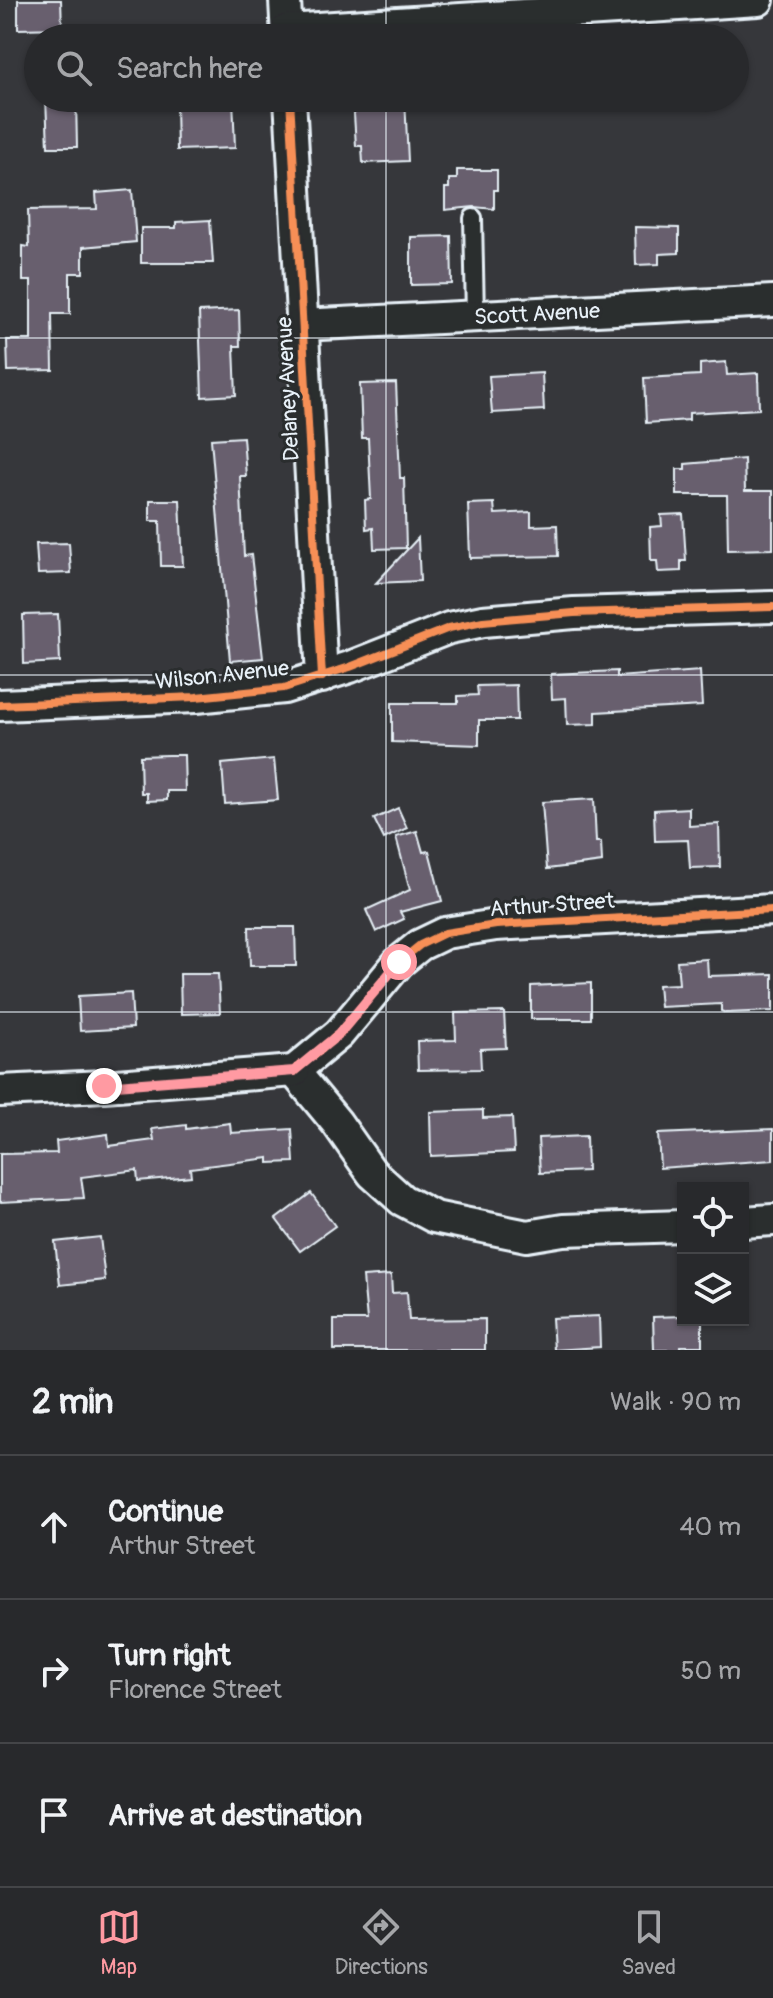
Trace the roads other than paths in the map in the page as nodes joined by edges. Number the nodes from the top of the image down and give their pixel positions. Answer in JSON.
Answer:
{"nodes":[{"id":1,"x":746,"y":0,"type":"edge"},
{"id":2,"x":758,"y":0,"type":"edge"},
{"id":3,"x":286,"y":23,"type":"edge"},
{"id":4,"x":291,"y":112,"type":"edge"},
{"id":5,"x":473,"y":218,"type":"dead end"},
{"id":6,"x":773,"y":301,"type":"edge"},
{"id":7,"x":475,"y":316,"type":"junction"},
{"id":8,"x":301,"y":325,"type":"junction"},
{"id":9,"x":773,"y":607,"type":"edge"},
{"id":10,"x":322,"y":677,"type":"junction"},
{"id":11,"x":0,"y":705,"type":"edge"},
{"id":12,"x":773,"y":910,"type":"edge"},
{"id":13,"x":294,"y":1071,"type":"junction"},
{"id":14,"x":0,"y":1091,"type":"edge"},
{"id":15,"x":773,"y":1220,"type":"edge"},
{"id":16,"x":749,"y":1222,"type":"edge"},
{"id":17,"x":677,"y":1226,"type":"edge"}],
"edges":[{"from":1,"to":2,"type":"street"},
{"from":1,"to":3,"type":"street"},
{"from":4,"to":8,"type":"street","name":"Delaney Avenue"},
{"from":5,"to":7,"type":"lane"},
{"from":6,"to":7,"type":"street","name":"Scott Avenue"},
{"from":7,"to":8,"type":"street","name":"Scott Avenue"},
{"from":8,"to":10,"type":"street","name":"Delaney Avenue"},
{"from":9,"to":10,"type":"street","name":"Wilson Avenue"},
{"from":10,"to":11,"type":"street","name":"Wilson Avenue"},
{"from":12,"to":13,"type":"street","name":"Arthur Street"},
{"from":13,"to":14,"type":"street"},
{"from":13,"to":17,"type":"street"},
{"from":15,"to":16,"type":"street"}]}
